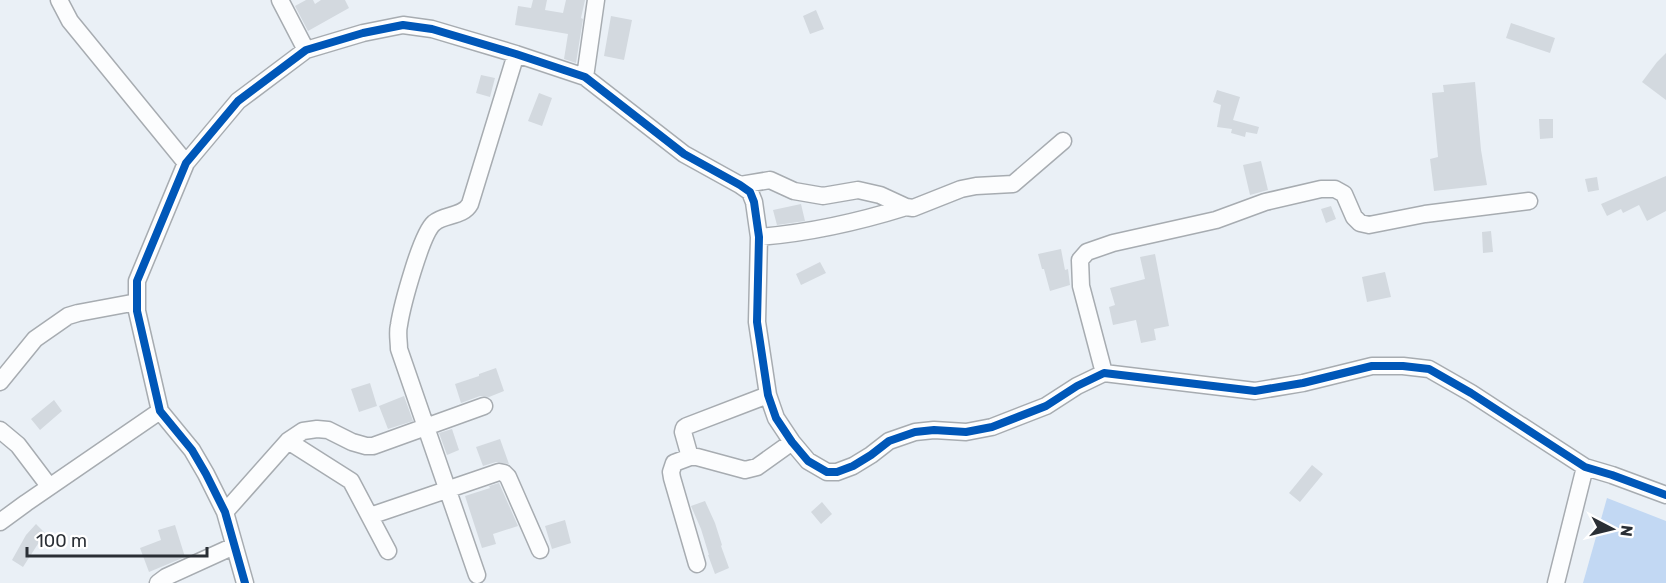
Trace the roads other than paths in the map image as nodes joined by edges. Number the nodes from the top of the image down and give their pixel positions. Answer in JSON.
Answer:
{"nodes":[{"id":1,"x":58,"y":0,"type":"edge"},
{"id":2,"x":280,"y":0,"type":"edge"},
{"id":3,"x":596,"y":0,"type":"edge"},
{"id":4,"x":306,"y":50,"type":"junction"},
{"id":5,"x":516,"y":54,"type":"junction"},
{"id":6,"x":585,"y":77,"type":"junction"},
{"id":7,"x":1063,"y":141,"type":"dead end"},
{"id":8,"x":186,"y":163,"type":"junction"},
{"id":9,"x":740,"y":184,"type":"junction"},
{"id":10,"x":1529,"y":201,"type":"dead end"},
{"id":11,"x":906,"y":207,"type":"junction"},
{"id":12,"x":759,"y":237,"type":"junction"},
{"id":13,"x":137,"y":302,"type":"junction"},
{"id":14,"x":1104,"y":373,"type":"junction"},
{"id":15,"x":0,"y":382,"type":"edge"},
{"id":16,"x":768,"y":395,"type":"junction"},
{"id":17,"x":484,"y":406,"type":"dead end"},
{"id":18,"x":160,"y":411,"type":"junction"},
{"id":19,"x":426,"y":427,"type":"junction"},
{"id":20,"x":0,"y":430,"type":"edge"},
{"id":21,"x":288,"y":441,"type":"junction"},
{"id":22,"x":792,"y":442,"type":"junction"},
{"id":23,"x":690,"y":457,"type":"junction"},
{"id":24,"x":1585,"y":467,"type":"junction"},
{"id":25,"x":50,"y":486,"type":"junction"},
{"id":26,"x":448,"y":490,"type":"junction"},
{"id":27,"x":1666,"y":495,"type":"edge"},
{"id":28,"x":225,"y":512,"type":"junction"},
{"id":29,"x":370,"y":516,"type":"junction"},
{"id":30,"x":0,"y":522,"type":"edge"},
{"id":31,"x":234,"y":546,"type":"junction"},
{"id":32,"x":540,"y":550,"type":"dead end"},
{"id":33,"x":388,"y":551,"type":"dead end"},
{"id":34,"x":697,"y":564,"type":"dead end"},
{"id":35,"x":477,"y":575,"type":"dead end"},
{"id":36,"x":242,"y":581,"type":"edge"},
{"id":37,"x":158,"y":583,"type":"edge"},
{"id":38,"x":1556,"y":583,"type":"edge"}],
"edges":[{"from":1,"to":8,"type":"street"},
{"from":2,"to":4,"type":"street"},
{"from":3,"to":6,"type":"street"},
{"from":4,"to":5,"type":"street"},
{"from":4,"to":8,"type":"street"},
{"from":5,"to":6,"type":"street"},
{"from":5,"to":19,"type":"street"},
{"from":6,"to":9,"type":"street"},
{"from":7,"to":11,"type":"street"},
{"from":8,"to":13,"type":"street"},
{"from":9,"to":11,"type":"street"},
{"from":9,"to":12,"type":"street"},
{"from":10,"to":14,"type":"street"},
{"from":11,"to":12,"type":"street"},
{"from":12,"to":16,"type":"street"},
{"from":13,"to":15,"type":"street"},
{"from":13,"to":18,"type":"street"},
{"from":14,"to":22,"type":"street"},
{"from":14,"to":24,"type":"street"},
{"from":16,"to":22,"type":"street"},
{"from":16,"to":23,"type":"street"},
{"from":17,"to":19,"type":"street"},
{"from":18,"to":25,"type":"street"},
{"from":18,"to":28,"type":"street"},
{"from":19,"to":21,"type":"street"},
{"from":19,"to":26,"type":"street"},
{"from":20,"to":25,"type":"street"},
{"from":21,"to":28,"type":"street"},
{"from":21,"to":29,"type":"street"},
{"from":22,"to":23,"type":"street"},
{"from":23,"to":34,"type":"street"},
{"from":24,"to":27,"type":"street"},
{"from":24,"to":38,"type":"street"},
{"from":25,"to":30,"type":"street"},
{"from":26,"to":29,"type":"street"},
{"from":26,"to":32,"type":"street"},
{"from":26,"to":35,"type":"street"},
{"from":28,"to":31,"type":"street"},
{"from":29,"to":33,"type":"street"},
{"from":31,"to":36,"type":"street"},
{"from":31,"to":37,"type":"street"}]}
